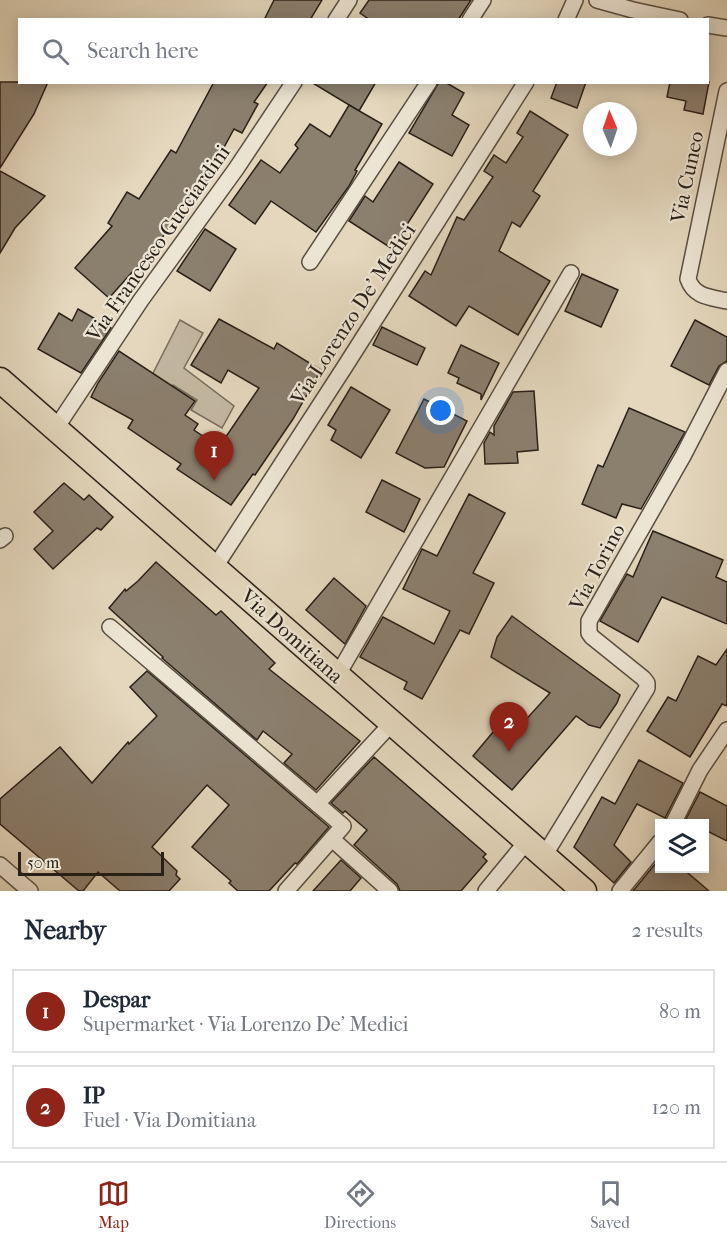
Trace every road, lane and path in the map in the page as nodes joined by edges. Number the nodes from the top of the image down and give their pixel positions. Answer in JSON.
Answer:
{"nodes":[{"id":1,"x":349,"y":0,"type":"edge"},
{"id":2,"x":483,"y":0,"type":"edge"},
{"id":3,"x":575,"y":0,"type":"edge"},
{"id":4,"x":597,"y":0,"type":"edge"},
{"id":5,"x":337,"y":18,"type":"edge"},
{"id":6,"x":471,"y":18,"type":"edge"},
{"id":7,"x":567,"y":18,"type":"edge"},
{"id":8,"x":671,"y":18,"type":"edge"},
{"id":9,"x":709,"y":25,"type":"edge"},
{"id":10,"x":727,"y":28,"type":"edge"},
{"id":11,"x":293,"y":84,"type":"edge"},
{"id":12,"x":428,"y":84,"type":"edge"},
{"id":13,"x":525,"y":84,"type":"edge"},
{"id":14,"x":727,"y":91,"type":"edge"},
{"id":15,"x":310,"y":262,"type":"dead end"},
{"id":16,"x":570,"y":273,"type":"dead end"},
{"id":17,"x":727,"y":301,"type":"edge"},
{"id":18,"x":727,"y":371,"type":"edge"},
{"id":19,"x":0,"y":380,"type":"edge"},
{"id":20,"x":56,"y":428,"type":"junction"},
{"id":21,"x":215,"y":567,"type":"junction"},
{"id":22,"x":110,"y":627,"type":"dead end"},
{"id":23,"x":337,"y":676,"type":"junction"},
{"id":24,"x":391,"y":724,"type":"junction"},
{"id":25,"x":727,"y":730,"type":"edge"},
{"id":26,"x":317,"y":804,"type":"junction"},
{"id":27,"x":676,"y":819,"type":"edge"},
{"id":28,"x":332,"y":839,"type":"junction"},
{"id":29,"x":655,"y":848,"type":"edge"},
{"id":30,"x":536,"y":849,"type":"junction"},
{"id":31,"x":0,"y":865,"type":"edge"},
{"id":32,"x":30,"y":891,"type":"edge"},
{"id":33,"x":286,"y":891,"type":"edge"},
{"id":34,"x":390,"y":891,"type":"edge"},
{"id":35,"x":486,"y":891,"type":"edge"},
{"id":36,"x":584,"y":891,"type":"edge"},
{"id":37,"x":620,"y":891,"type":"edge"}],
"edges":[{"from":1,"to":5,"type":"street"},
{"from":2,"to":6,"type":"street"},
{"from":3,"to":7,"type":"street"},
{"from":4,"to":8,"type":"street"},
{"from":9,"to":10,"type":"street"},
{"from":11,"to":20,"type":"street","name":"Via Francesco Gucciardini"},
{"from":12,"to":15,"type":"street"},
{"from":13,"to":21,"type":"street","name":"Via Lorenzo De' Medici"},
{"from":14,"to":17,"type":"street","name":"Via Cuneo"},
{"from":16,"to":23,"type":"street"},
{"from":18,"to":30,"type":"street","name":"Via Torino"},
{"from":19,"to":20,"type":"main road","name":"Via Domitiana"},
{"from":20,"to":21,"type":"main road","name":"Via Domitiana"},
{"from":21,"to":23,"type":"main road","name":"Via Domitiana"},
{"from":22,"to":26,"type":"street"},
{"from":23,"to":24,"type":"main road","name":"Via Domitiana"},
{"from":24,"to":26,"type":"street"},
{"from":24,"to":30,"type":"main road","name":"Via Domitiana"},
{"from":25,"to":27,"type":"street"},
{"from":26,"to":28,"type":"street"},
{"from":28,"to":33,"type":"street"},
{"from":28,"to":34,"type":"street"},
{"from":29,"to":37,"type":"street"},
{"from":30,"to":35,"type":"street"},
{"from":30,"to":36,"type":"main road","name":"Via Domitiana"},
{"from":31,"to":32,"type":"street"}]}
